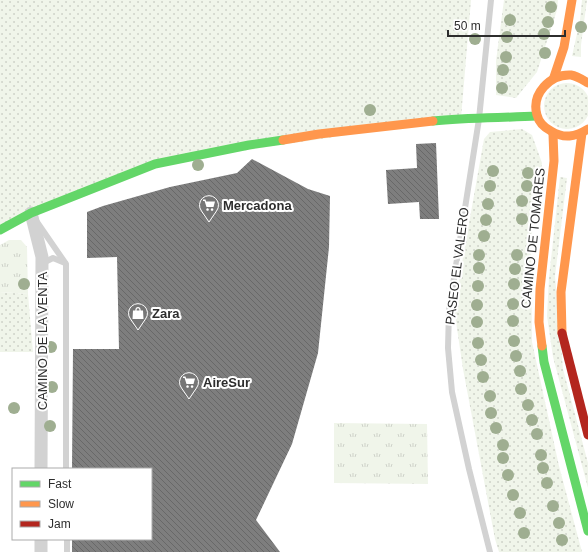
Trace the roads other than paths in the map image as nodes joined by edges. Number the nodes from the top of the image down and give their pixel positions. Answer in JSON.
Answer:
{"nodes":[{"id":1,"x":491,"y":0,"type":"edge"},
{"id":2,"x":572,"y":0,"type":"edge"},
{"id":3,"x":554,"y":77,"type":"junction"},
{"id":4,"x":588,"y":79,"type":"edge"},
{"id":5,"x":537,"y":116,"type":"junction"},
{"id":6,"x":479,"y":119,"type":"junction"},
{"id":7,"x":585,"y":131,"type":"edge"},
{"id":8,"x":553,"y":134,"type":"junction"},
{"id":9,"x":31,"y":214,"type":"junction"},
{"id":10,"x":0,"y":230,"type":"edge"},
{"id":11,"x":42,"y":264,"type":"junction"},
{"id":12,"x":66,"y":264,"type":"junction"},
{"id":13,"x":588,"y":435,"type":"edge"},
{"id":14,"x":41,"y":468,"type":"edge"},
{"id":15,"x":66,"y":468,"type":"edge"},
{"id":16,"x":588,"y":531,"type":"edge"},
{"id":17,"x":41,"y":540,"type":"edge"},
{"id":18,"x":67,"y":540,"type":"edge"},
{"id":19,"x":41,"y":552,"type":"edge"},
{"id":20,"x":67,"y":552,"type":"edge"},
{"id":21,"x":490,"y":552,"type":"edge"}],
"edges":[{"from":1,"to":6,"type":"lane","name":"PASEO EL VALERO"},
{"from":2,"to":3,"type":"street"},
{"from":3,"to":4,"type":"street"},
{"from":3,"to":5,"type":"street"},
{"from":5,"to":6,"type":"street"},
{"from":5,"to":8,"type":"street"},
{"from":6,"to":9,"type":"street"},
{"from":6,"to":21,"type":"lane","name":"PASEO EL VALERO"},
{"from":7,"to":8,"type":"street"},
{"from":7,"to":13,"type":"street"},
{"from":8,"to":16,"type":"street","name":"CAMINO DE TOMARES"},
{"from":9,"to":10,"type":"street"},
{"from":9,"to":11,"type":"street","name":"CAMINO DE LA VENTA"},
{"from":9,"to":12,"type":"lane"},
{"from":11,"to":12,"type":"lane"},
{"from":11,"to":14,"type":"street","name":"CAMINO DE LA VENTA"},
{"from":12,"to":15,"type":"lane"},
{"from":17,"to":19,"type":"street"},
{"from":18,"to":20,"type":"lane"}]}
